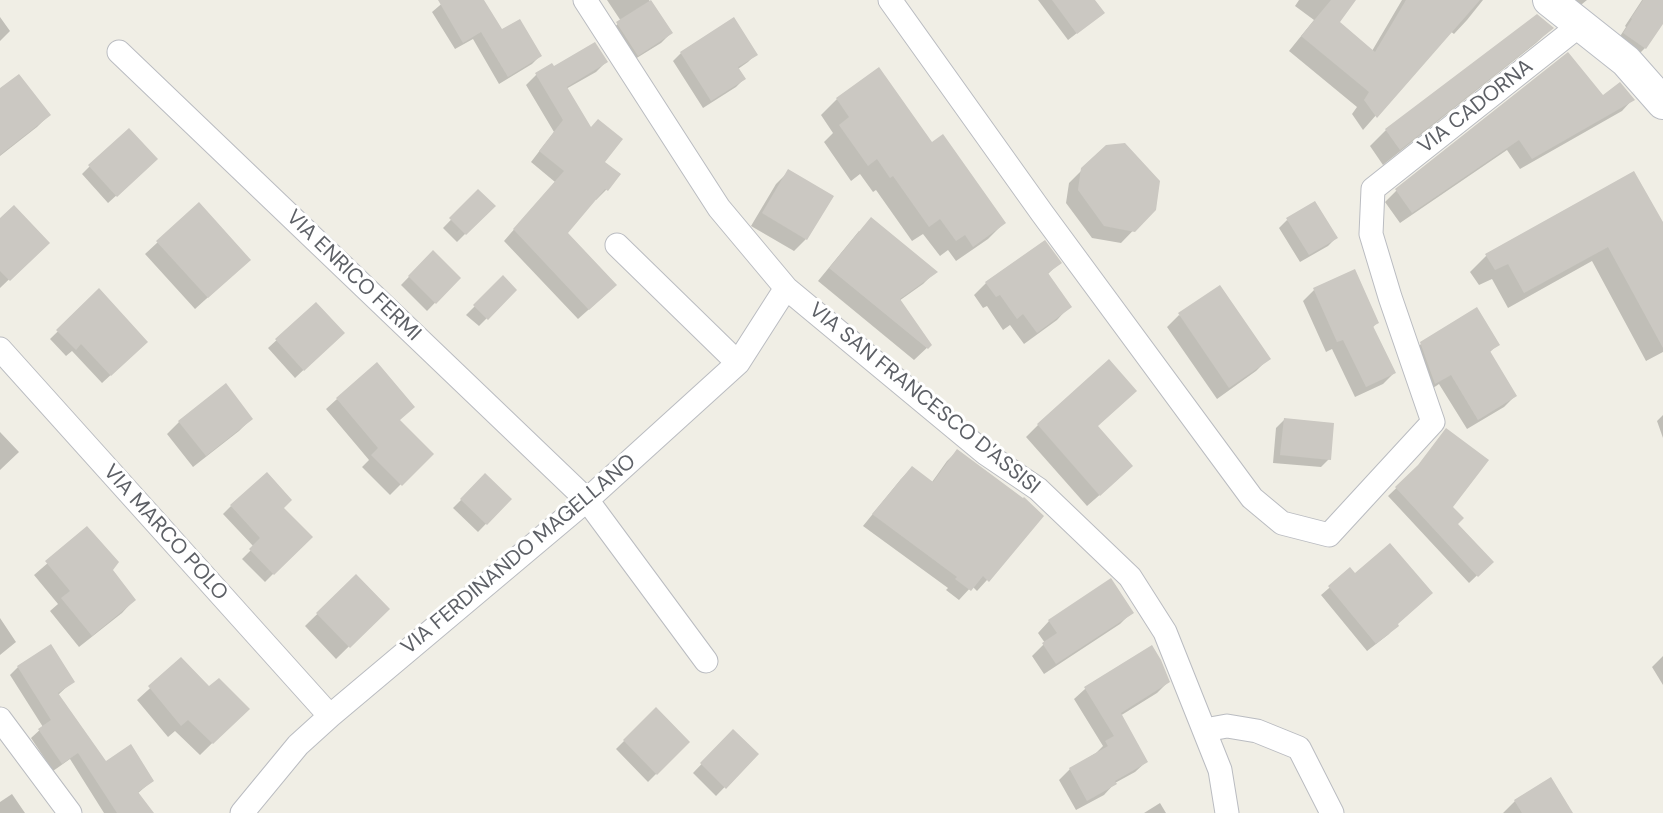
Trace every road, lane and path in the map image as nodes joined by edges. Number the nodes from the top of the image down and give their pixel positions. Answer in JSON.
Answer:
{"nodes":[{"id":1,"x":585,"y":0,"type":"edge"},
{"id":2,"x":890,"y":0,"type":"edge"},
{"id":3,"x":1549,"y":0,"type":"edge"},
{"id":4,"x":1580,"y":24,"type":"junction"},
{"id":5,"x":118,"y":52,"type":"dead end"},
{"id":6,"x":1663,"y":103,"type":"edge"},
{"id":7,"x":617,"y":245,"type":"dead end"},
{"id":8,"x":786,"y":288,"type":"junction"},
{"id":9,"x":0,"y":349,"type":"edge"},
{"id":10,"x":738,"y":363,"type":"junction"},
{"id":11,"x":587,"y":500,"type":"junction"},
{"id":12,"x":706,"y":661,"type":"dead end"},
{"id":13,"x":330,"y":716,"type":"junction"},
{"id":14,"x":0,"y":719,"type":"edge"},
{"id":15,"x":1205,"y":730,"type":"junction"},
{"id":16,"x":70,"y":813,"type":"edge"},
{"id":17,"x":242,"y":813,"type":"edge"},
{"id":18,"x":1227,"y":813,"type":"edge"},
{"id":19,"x":1332,"y":813,"type":"edge"}],
"edges":[{"from":1,"to":8,"type":"street","name":"VIA SAN FRANCESCO D'ASSISI"},
{"from":2,"to":4,"type":"street","name":"VIA CADORNA"},
{"from":3,"to":4,"type":"main road"},
{"from":4,"to":6,"type":"main road"},
{"from":5,"to":11,"type":"street","name":"VIA ENRICO FERMI"},
{"from":7,"to":10,"type":"street"},
{"from":8,"to":10,"type":"street","name":"VIA FERDINANDO MAGELLANO"},
{"from":8,"to":15,"type":"street","name":"VIA SAN FRANCESCO D'ASSISI"},
{"from":9,"to":13,"type":"street","name":"VIA MARCO POLO"},
{"from":10,"to":11,"type":"street","name":"VIA FERDINANDO MAGELLANO"},
{"from":11,"to":12,"type":"street","name":"VIA ENRICO FERMI"},
{"from":11,"to":13,"type":"street","name":"VIA FERDINANDO MAGELLANO"},
{"from":13,"to":17,"type":"street","name":"VIA FERDINANDO MAGELLANO"},
{"from":14,"to":16,"type":"street"},
{"from":15,"to":18,"type":"street","name":"VIA SAN FRANCESCO D'ASSISI"},
{"from":15,"to":19,"type":"street"}]}
